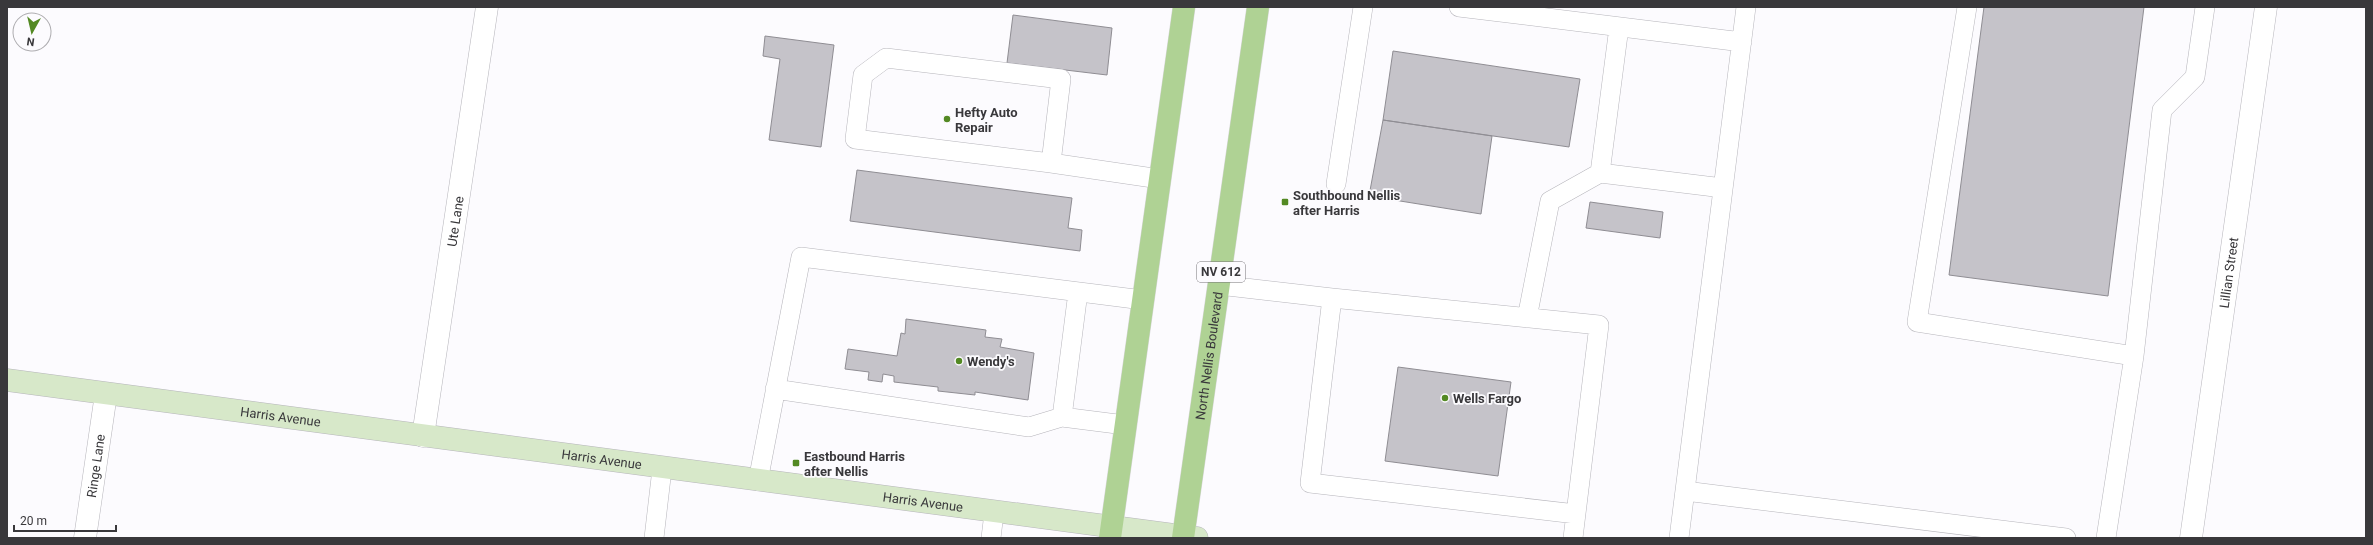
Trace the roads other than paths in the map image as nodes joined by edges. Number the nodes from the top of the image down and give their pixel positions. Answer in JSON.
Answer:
{"nodes":[{"id":1,"x":487,"y":7,"type":"edge"},
{"id":2,"x":1184,"y":7,"type":"edge"},
{"id":3,"x":1258,"y":7,"type":"edge"},
{"id":4,"x":1363,"y":7,"type":"edge"},
{"id":5,"x":1459,"y":7,"type":"edge"},
{"id":6,"x":1746,"y":7,"type":"edge"},
{"id":7,"x":1967,"y":7,"type":"edge"},
{"id":8,"x":2205,"y":7,"type":"edge"},
{"id":9,"x":2266,"y":7,"type":"edge"},
{"id":10,"x":1619,"y":27,"type":"junction"},
{"id":11,"x":1742,"y":42,"type":"junction"},
{"id":12,"x":1051,"y":163,"type":"junction"},
{"id":13,"x":1600,"y":173,"type":"junction"},
{"id":14,"x":1160,"y":179,"type":"junction"},
{"id":15,"x":1336,"y":184,"type":"dead end"},
{"id":16,"x":1723,"y":188,"type":"junction"},
{"id":17,"x":1219,"y":285,"type":"junction"},
{"id":18,"x":1078,"y":292,"type":"junction"},
{"id":19,"x":1332,"y":298,"type":"junction"},
{"id":20,"x":1143,"y":300,"type":"junction"},
{"id":21,"x":1527,"y":318,"type":"junction"},
{"id":22,"x":2134,"y":356,"type":"junction"},
{"id":23,"x":7,"y":380,"type":"edge"},
{"id":24,"x":775,"y":389,"type":"junction"},
{"id":25,"x":106,"y":394,"type":"junction"},
{"id":26,"x":1062,"y":417,"type":"junction"},
{"id":27,"x":1125,"y":425,"type":"junction"},
{"id":28,"x":423,"y":436,"type":"junction"},
{"id":29,"x":662,"y":468,"type":"junction"},
{"id":30,"x":758,"y":481,"type":"junction"},
{"id":31,"x":1685,"y":491,"type":"junction"},
{"id":32,"x":994,"y":513,"type":"junction"},
{"id":33,"x":1576,"y":514,"type":"junction"},
{"id":34,"x":1111,"y":533,"type":"edge"},
{"id":35,"x":85,"y":538,"type":"edge"},
{"id":36,"x":654,"y":538,"type":"edge"},
{"id":37,"x":991,"y":538,"type":"edge"},
{"id":38,"x":1188,"y":538,"type":"edge"},
{"id":39,"x":1573,"y":538,"type":"edge"},
{"id":40,"x":1679,"y":538,"type":"edge"},
{"id":41,"x":2066,"y":538,"type":"edge"},
{"id":42,"x":2106,"y":538,"type":"edge"},
{"id":43,"x":2191,"y":538,"type":"edge"}],
"edges":[{"from":1,"to":28,"type":"street","name":"Ute Lane"},
{"from":2,"to":14,"type":"main road"},
{"from":3,"to":17,"type":"main road","name":"North Nellis Boulevard","number":"NV 612"},
{"from":4,"to":15,"type":"lane"},
{"from":5,"to":10,"type":"lane"},
{"from":6,"to":11,"type":"lane"},
{"from":7,"to":22,"type":"lane"},
{"from":8,"to":22,"type":"lane"},
{"from":9,"to":43,"type":"street","name":"Lillian Street"},
{"from":10,"to":11,"type":"lane"},
{"from":10,"to":13,"type":"lane"},
{"from":11,"to":16,"type":"lane"},
{"from":12,"to":12,"type":"lane"},
{"from":12,"to":14,"type":"lane"},
{"from":13,"to":16,"type":"lane"},
{"from":13,"to":21,"type":"lane"},
{"from":14,"to":20,"type":"main road"},
{"from":16,"to":31,"type":"lane"},
{"from":17,"to":19,"type":"lane"},
{"from":17,"to":38,"type":"main road","name":"North Nellis Boulevard","number":"NV 612"},
{"from":18,"to":20,"type":"lane"},
{"from":18,"to":24,"type":"lane"},
{"from":18,"to":26,"type":"lane"},
{"from":19,"to":21,"type":"lane"},
{"from":19,"to":33,"type":"lane"},
{"from":20,"to":27,"type":"main road"},
{"from":21,"to":33,"type":"lane"},
{"from":22,"to":42,"type":"lane"},
{"from":23,"to":25,"type":"street","name":"Harris Avenue"},
{"from":24,"to":26,"type":"lane"},
{"from":24,"to":30,"type":"lane"},
{"from":25,"to":28,"type":"street","name":"Harris Avenue"},
{"from":25,"to":35,"type":"street","name":"Ringe Lane"},
{"from":26,"to":27,"type":"lane"},
{"from":27,"to":34,"type":"main road"},
{"from":28,"to":29,"type":"street","name":"Harris Avenue"},
{"from":29,"to":30,"type":"street","name":"Harris Avenue"},
{"from":29,"to":36,"type":"lane"},
{"from":30,"to":32,"type":"street","name":"Harris Avenue"},
{"from":31,"to":40,"type":"lane"},
{"from":31,"to":41,"type":"lane"},
{"from":32,"to":34,"type":"street","name":"Harris Avenue"},
{"from":32,"to":37,"type":"lane"},
{"from":33,"to":39,"type":"lane"},
{"from":34,"to":38,"type":"street","name":"Harris Avenue"}]}
